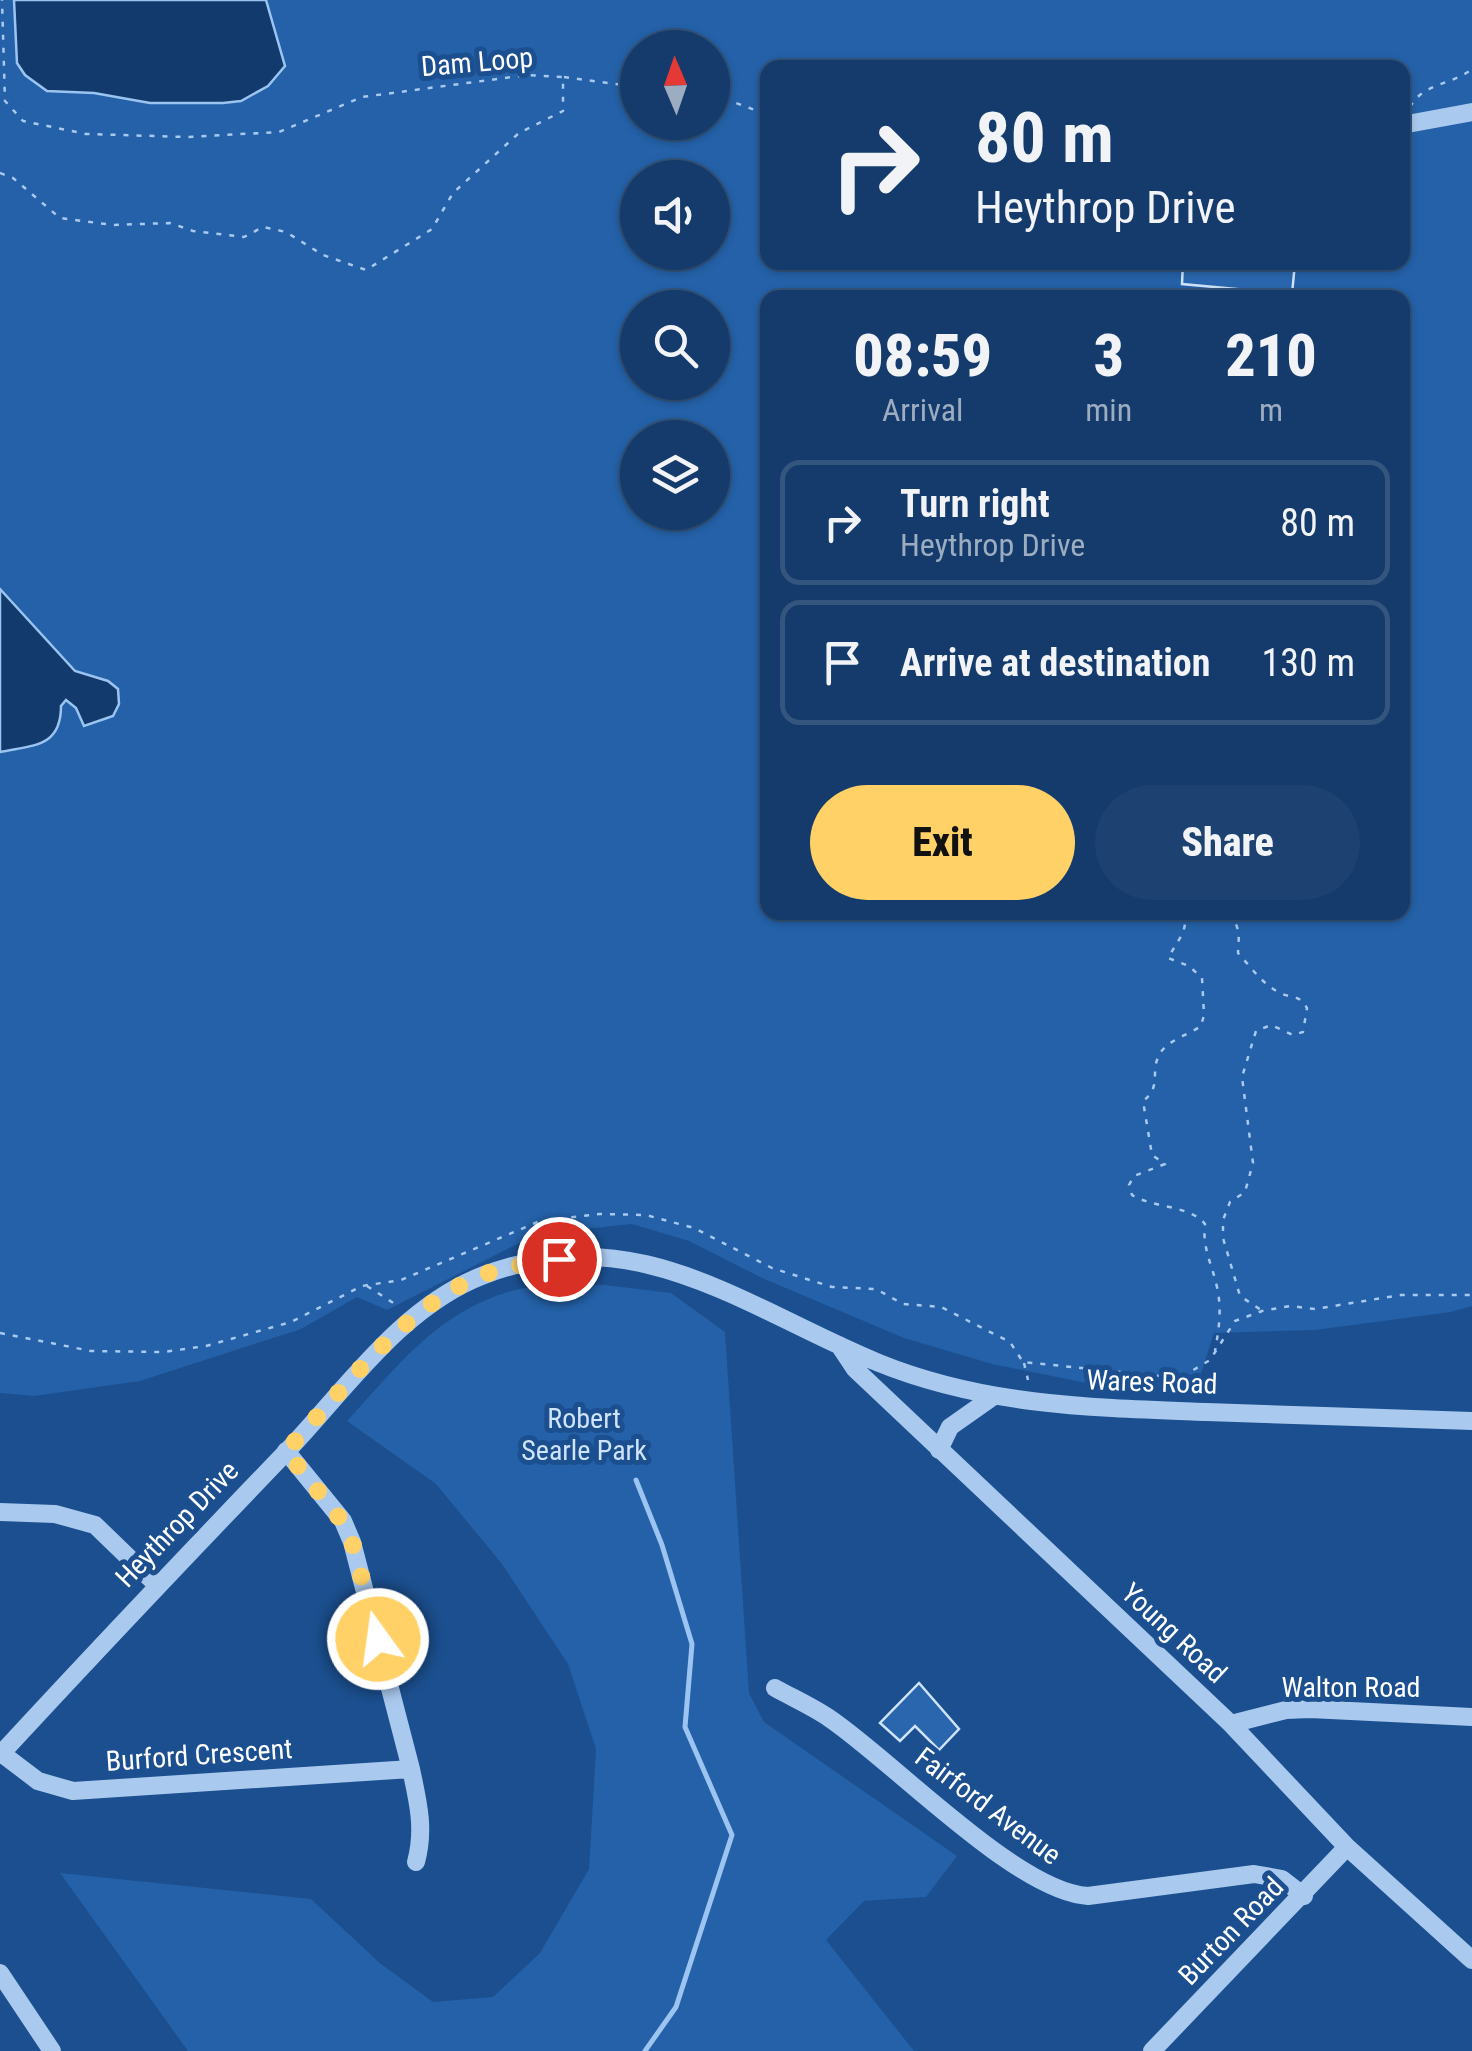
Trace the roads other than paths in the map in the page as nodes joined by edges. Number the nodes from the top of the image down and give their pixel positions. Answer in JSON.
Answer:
{"nodes":[{"id":1,"x":1472,"y":112,"type":"edge"},
{"id":2,"x":1410,"y":124,"type":"edge"},
{"id":3,"x":839,"y":1345,"type":"junction"},
{"id":4,"x":994,"y":1396,"type":"junction"},
{"id":5,"x":1472,"y":1421,"type":"edge"},
{"id":6,"x":938,"y":1450,"type":"junction"},
{"id":7,"x":286,"y":1451,"type":"junction"},
{"id":8,"x":0,"y":1512,"type":"edge"},
{"id":9,"x":156,"y":1584,"type":"junction"},
{"id":10,"x":775,"y":1688,"type":"dead end"},
{"id":11,"x":1472,"y":1717,"type":"edge"},
{"id":12,"x":1231,"y":1724,"type":"junction"},
{"id":13,"x":1,"y":1754,"type":"edge"},
{"id":14,"x":411,"y":1769,"type":"junction"},
{"id":15,"x":1347,"y":1847,"type":"junction"},
{"id":16,"x":416,"y":1862,"type":"dead end"},
{"id":17,"x":1304,"y":1896,"type":"junction"},
{"id":18,"x":1472,"y":1960,"type":"edge"},
{"id":19,"x":0,"y":1973,"type":"edge"},
{"id":20,"x":52,"y":2051,"type":"edge"},
{"id":21,"x":1152,"y":2051,"type":"edge"}],
"edges":[{"from":1,"to":2,"type":"street"},
{"from":3,"to":4,"type":"street","name":"Wares Road"},
{"from":3,"to":6,"type":"street","name":"Young Road"},
{"from":3,"to":7,"type":"street","name":"Heythrop Drive"},
{"from":4,"to":5,"type":"street","name":"Wares Road"},
{"from":4,"to":6,"type":"street"},
{"from":6,"to":12,"type":"street","name":"Young Road"},
{"from":7,"to":9,"type":"street","name":"Heythrop Drive"},
{"from":7,"to":14,"type":"street"},
{"from":8,"to":9,"type":"street"},
{"from":9,"to":13,"type":"street","name":"Heythrop Drive"},
{"from":10,"to":17,"type":"street","name":"Fairford Avenue"},
{"from":11,"to":12,"type":"street","name":"Walton Road"},
{"from":12,"to":15,"type":"street","name":"Young Road"},
{"from":13,"to":14,"type":"street","name":"Burford Crescent"},
{"from":14,"to":16,"type":"street"},
{"from":15,"to":17,"type":"street","name":"Burton Road"},
{"from":15,"to":18,"type":"street","name":"Young Road"},
{"from":17,"to":21,"type":"street","name":"Burton Road"},
{"from":19,"to":20,"type":"street"}]}
